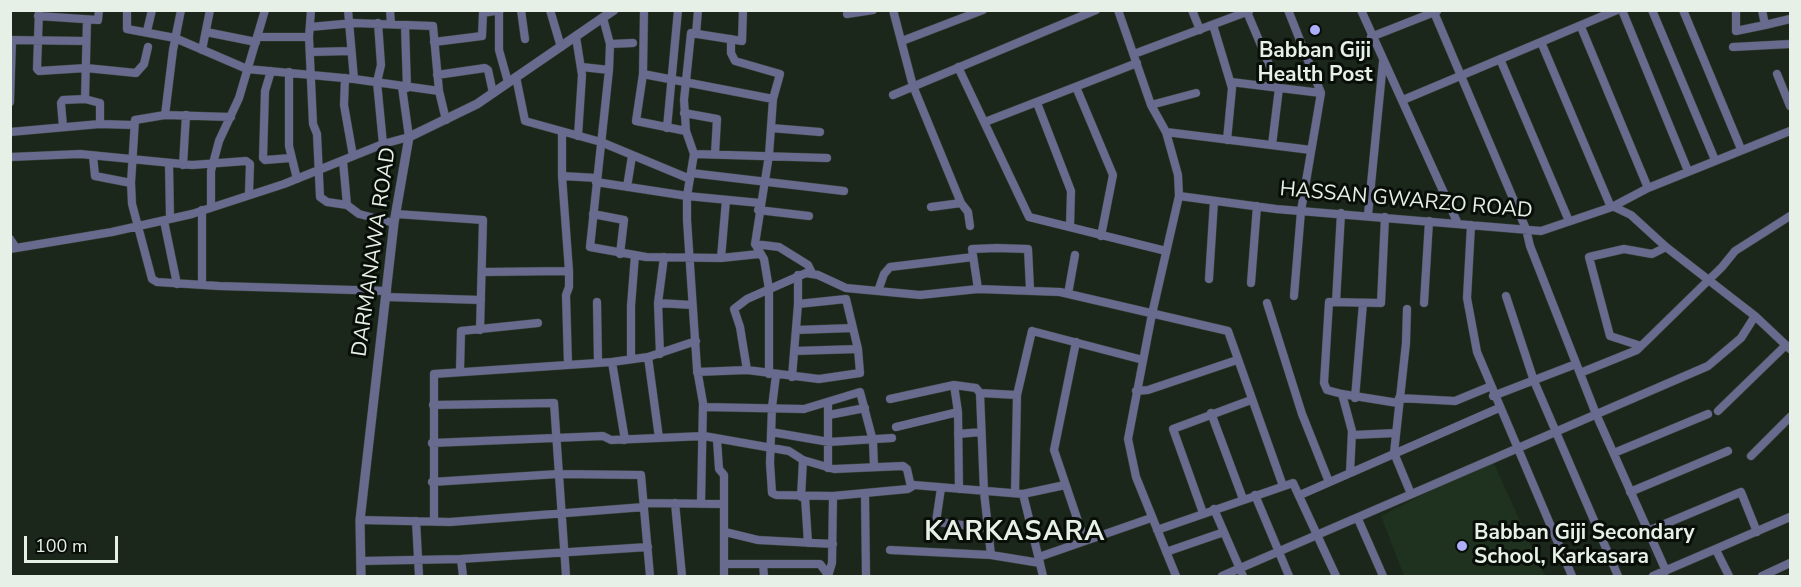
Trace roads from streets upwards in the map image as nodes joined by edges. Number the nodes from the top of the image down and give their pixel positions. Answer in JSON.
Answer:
{"nodes":[{"id":1,"x":99,"y":10,"type":"edge"},
{"id":2,"x":127,"y":10,"type":"edge"},
{"id":3,"x":152,"y":10,"type":"edge"},
{"id":4,"x":181,"y":10,"type":"edge"},
{"id":5,"x":265,"y":10,"type":"edge"},
{"id":6,"x":311,"y":10,"type":"edge"},
{"id":7,"x":348,"y":10,"type":"edge"},
{"id":8,"x":390,"y":10,"type":"edge"},
{"id":9,"x":499,"y":10,"type":"edge"},
{"id":10,"x":521,"y":10,"type":"edge"},
{"id":11,"x":550,"y":10,"type":"edge"},
{"id":12,"x":614,"y":10,"type":"edge"},
{"id":13,"x":644,"y":10,"type":"edge"},
{"id":14,"x":678,"y":10,"type":"edge"},
{"id":15,"x":698,"y":10,"type":"edge"},
{"id":16,"x":743,"y":10,"type":"edge"},
{"id":17,"x":873,"y":10,"type":"edge"},
{"id":18,"x":893,"y":10,"type":"edge"},
{"id":19,"x":983,"y":10,"type":"edge"},
{"id":20,"x":1096,"y":10,"type":"edge"},
{"id":21,"x":1118,"y":10,"type":"edge"},
{"id":22,"x":1192,"y":10,"type":"edge"},
{"id":23,"x":1288,"y":10,"type":"edge"},
{"id":24,"x":1361,"y":10,"type":"edge"},
{"id":25,"x":1617,"y":10,"type":"edge"},
{"id":26,"x":1622,"y":10,"type":"edge"},
{"id":27,"x":1652,"y":10,"type":"edge"},
{"id":28,"x":1683,"y":10,"type":"edge"},
{"id":29,"x":1737,"y":10,"type":"edge"},
{"id":30,"x":1762,"y":10,"type":"edge"},
{"id":31,"x":209,"y":11,"type":"edge"},
{"id":32,"x":1249,"y":11,"type":"edge"},
{"id":33,"x":1435,"y":11,"type":"edge"},
{"id":34,"x":38,"y":14,"type":"edge"},
{"id":35,"x":847,"y":14,"type":"dead end"},
{"id":36,"x":603,"y":18,"type":"junction"},
{"id":37,"x":1791,"y":19,"type":"edge"},
{"id":38,"x":87,"y":20,"type":"junction"},
{"id":39,"x":378,"y":23,"type":"junction"},
{"id":40,"x":391,"y":24,"type":"junction"},
{"id":41,"x":349,"y":25,"type":"junction"},
{"id":42,"x":1213,"y":25,"type":"junction"},
{"id":43,"x":1765,"y":25,"type":"junction"},
{"id":44,"x":405,"y":26,"type":"junction"},
{"id":45,"x":310,"y":27,"type":"junction"},
{"id":46,"x":1581,"y":27,"type":"junction"},
{"id":47,"x":1200,"y":30,"type":"junction"},
{"id":48,"x":147,"y":31,"type":"junction"},
{"id":49,"x":206,"y":32,"type":"junction"},
{"id":50,"x":696,"y":34,"type":"junction"},
{"id":51,"x":309,"y":37,"type":"junction"},
{"id":52,"x":576,"y":37,"type":"junction"},
{"id":53,"x":1371,"y":37,"type":"junction"},
{"id":54,"x":175,"y":38,"type":"junction"},
{"id":55,"x":256,"y":39,"type":"junction"},
{"id":56,"x":525,"y":39,"type":"dead end"},
{"id":57,"x":730,"y":39,"type":"junction"},
{"id":58,"x":11,"y":40,"type":"edge"},
{"id":59,"x":902,"y":40,"type":"junction"},
{"id":60,"x":38,"y":41,"type":"junction"},
{"id":61,"x":86,"y":41,"type":"junction"},
{"id":62,"x":434,"y":42,"type":"junction"},
{"id":63,"x":1541,"y":42,"type":"junction"},
{"id":64,"x":633,"y":43,"type":"dead end"},
{"id":65,"x":610,"y":44,"type":"junction"},
{"id":66,"x":1791,"y":44,"type":"edge"},
{"id":67,"x":148,"y":47,"type":"dead end"},
{"id":68,"x":561,"y":47,"type":"junction"},
{"id":69,"x":1733,"y":47,"type":"dead end"},
{"id":70,"x":202,"y":50,"type":"junction"},
{"id":71,"x":350,"y":51,"type":"junction"},
{"id":72,"x":310,"y":52,"type":"junction"},
{"id":73,"x":1134,"y":54,"type":"junction"},
{"id":74,"x":1500,"y":58,"type":"junction"},
{"id":75,"x":1383,"y":61,"type":"junction"},
{"id":76,"x":1137,"y":63,"type":"junction"},
{"id":77,"x":582,"y":67,"type":"junction"},
{"id":78,"x":86,"y":68,"type":"junction"},
{"id":79,"x":958,"y":68,"type":"junction"},
{"id":80,"x":247,"y":69,"type":"junction"},
{"id":81,"x":609,"y":70,"type":"junction"},
{"id":82,"x":271,"y":71,"type":"junction"},
{"id":83,"x":289,"y":72,"type":"junction"},
{"id":84,"x":311,"y":74,"type":"junction"},
{"id":85,"x":643,"y":74,"type":"junction"},
{"id":86,"x":1777,"y":74,"type":"dead end"},
{"id":87,"x":437,"y":75,"type":"junction"},
{"id":88,"x":1460,"y":75,"type":"junction"},
{"id":89,"x":345,"y":78,"type":"junction"},
{"id":90,"x":671,"y":78,"type":"junction"},
{"id":91,"x":354,"y":79,"type":"junction"},
{"id":92,"x":512,"y":80,"type":"junction"},
{"id":93,"x":687,"y":81,"type":"junction"},
{"id":94,"x":377,"y":82,"type":"junction"},
{"id":95,"x":1231,"y":82,"type":"junction"},
{"id":96,"x":11,"y":84,"type":"edge"},
{"id":97,"x":913,"y":86,"type":"junction"},
{"id":98,"x":1076,"y":87,"type":"junction"},
{"id":99,"x":404,"y":88,"type":"junction"},
{"id":100,"x":1279,"y":88,"type":"junction"},
{"id":101,"x":439,"y":91,"type":"junction"},
{"id":102,"x":493,"y":93,"type":"junction"},
{"id":103,"x":1196,"y":93,"type":"dead end"},
{"id":104,"x":1321,"y":93,"type":"junction"},
{"id":105,"x":893,"y":95,"type":"dead end"},
{"id":106,"x":669,"y":98,"type":"junction"},
{"id":107,"x":86,"y":99,"type":"junction"},
{"id":108,"x":773,"y":99,"type":"junction"},
{"id":109,"x":684,"y":100,"type":"junction"},
{"id":110,"x":1403,"y":100,"type":"junction"},
{"id":111,"x":10,"y":102,"type":"edge"},
{"id":112,"x":1037,"y":103,"type":"junction"},
{"id":113,"x":1151,"y":105,"type":"junction"},
{"id":114,"x":1791,"y":106,"type":"edge"},
{"id":115,"x":684,"y":113,"type":"junction"},
{"id":116,"x":165,"y":115,"type":"junction"},
{"id":117,"x":186,"y":115,"type":"junction"},
{"id":118,"x":231,"y":117,"type":"junction"},
{"id":119,"x":446,"y":120,"type":"junction"},
{"id":120,"x":985,"y":122,"type":"junction"},
{"id":121,"x":100,"y":124,"type":"junction"},
{"id":122,"x":134,"y":125,"type":"junction"},
{"id":123,"x":63,"y":128,"type":"junction"},
{"id":124,"x":667,"y":128,"type":"junction"},
{"id":125,"x":771,"y":128,"type":"junction"},
{"id":126,"x":686,"y":131,"type":"junction"},
{"id":127,"x":1791,"y":131,"type":"edge"},
{"id":128,"x":10,"y":132,"type":"edge"},
{"id":129,"x":562,"y":132,"type":"junction"},
{"id":130,"x":820,"y":132,"type":"dead end"},
{"id":131,"x":1166,"y":132,"type":"junction"},
{"id":132,"x":578,"y":136,"type":"junction"},
{"id":133,"x":409,"y":137,"type":"junction"},
{"id":134,"x":1227,"y":140,"type":"junction"},
{"id":135,"x":601,"y":142,"type":"junction"},
{"id":136,"x":383,"y":144,"type":"junction"},
{"id":137,"x":1272,"y":145,"type":"junction"},
{"id":138,"x":1741,"y":149,"type":"junction"},
{"id":139,"x":1311,"y":150,"type":"junction"},
{"id":140,"x":694,"y":154,"type":"junction"},
{"id":141,"x":715,"y":154,"type":"junction"},
{"id":142,"x":769,"y":155,"type":"junction"},
{"id":143,"x":93,"y":156,"type":"junction"},
{"id":144,"x":353,"y":156,"type":"junction"},
{"id":145,"x":632,"y":156,"type":"junction"},
{"id":146,"x":10,"y":157,"type":"edge"},
{"id":147,"x":132,"y":158,"type":"junction"},
{"id":148,"x":291,"y":158,"type":"junction"},
{"id":149,"x":827,"y":159,"type":"dead end"},
{"id":150,"x":1715,"y":160,"type":"junction"},
{"id":151,"x":343,"y":161,"type":"junction"},
{"id":152,"x":169,"y":163,"type":"junction"},
{"id":153,"x":213,"y":164,"type":"junction"},
{"id":154,"x":183,"y":165,"type":"junction"},
{"id":155,"x":317,"y":171,"type":"junction"},
{"id":156,"x":1688,"y":171,"type":"junction"},
{"id":157,"x":562,"y":176,"type":"junction"},
{"id":158,"x":690,"y":176,"type":"junction"},
{"id":159,"x":297,"y":179,"type":"junction"},
{"id":160,"x":596,"y":180,"type":"junction"},
{"id":161,"x":764,"y":180,"type":"junction"},
{"id":162,"x":131,"y":183,"type":"junction"},
{"id":163,"x":627,"y":187,"type":"junction"},
{"id":164,"x":1648,"y":188,"type":"junction"},
{"id":165,"x":844,"y":191,"type":"dead end"},
{"id":166,"x":249,"y":193,"type":"junction"},
{"id":167,"x":687,"y":196,"type":"junction"},
{"id":168,"x":1179,"y":196,"type":"junction"},
{"id":169,"x":726,"y":200,"type":"junction"},
{"id":170,"x":1214,"y":201,"type":"junction"},
{"id":171,"x":961,"y":203,"type":"junction"},
{"id":172,"x":347,"y":205,"type":"junction"},
{"id":173,"x":759,"y":206,"type":"junction"},
{"id":174,"x":1257,"y":206,"type":"junction"},
{"id":175,"x":211,"y":207,"type":"junction"},
{"id":176,"x":931,"y":207,"type":"dead end"},
{"id":177,"x":1612,"y":207,"type":"junction"},
{"id":178,"x":202,"y":210,"type":"junction"},
{"id":179,"x":1301,"y":211,"type":"junction"},
{"id":180,"x":1341,"y":213,"type":"junction"},
{"id":181,"x":593,"y":214,"type":"junction"},
{"id":182,"x":1368,"y":215,"type":"junction"},
{"id":183,"x":809,"y":216,"type":"dead end"},
{"id":184,"x":1791,"y":216,"type":"edge"},
{"id":185,"x":1385,"y":217,"type":"junction"},
{"id":186,"x":395,"y":218,"type":"junction"},
{"id":187,"x":167,"y":220,"type":"junction"},
{"id":188,"x":1430,"y":221,"type":"junction"},
{"id":189,"x":1569,"y":221,"type":"junction"},
{"id":190,"x":1458,"y":224,"type":"junction"},
{"id":191,"x":1471,"y":225,"type":"junction"},
{"id":192,"x":970,"y":226,"type":"dead end"},
{"id":193,"x":136,"y":227,"type":"junction"},
{"id":194,"x":1070,"y":227,"type":"junction"},
{"id":195,"x":1527,"y":230,"type":"junction"},
{"id":196,"x":1101,"y":236,"type":"junction"},
{"id":197,"x":10,"y":239,"type":"edge"},
{"id":198,"x":755,"y":244,"type":"junction"},
{"id":199,"x":1666,"y":247,"type":"junction"},
{"id":200,"x":13,"y":249,"type":"edge"},
{"id":201,"x":1166,"y":251,"type":"junction"},
{"id":202,"x":620,"y":254,"type":"junction"},
{"id":203,"x":635,"y":255,"type":"junction"},
{"id":204,"x":759,"y":255,"type":"junction"},
{"id":205,"x":1075,"y":255,"type":"dead end"},
{"id":206,"x":664,"y":257,"type":"junction"},
{"id":207,"x":973,"y":257,"type":"junction"},
{"id":208,"x":689,"y":258,"type":"junction"},
{"id":209,"x":721,"y":258,"type":"junction"},
{"id":210,"x":569,"y":271,"type":"junction"},
{"id":211,"x":482,"y":272,"type":"junction"},
{"id":212,"x":812,"y":273,"type":"junction"},
{"id":213,"x":798,"y":275,"type":"junction"},
{"id":214,"x":1209,"y":279,"type":"dead end"},
{"id":215,"x":1708,"y":280,"type":"junction"},
{"id":216,"x":1251,"y":283,"type":"dead end"},
{"id":217,"x":177,"y":284,"type":"junction"},
{"id":218,"x":202,"y":285,"type":"junction"},
{"id":219,"x":769,"y":289,"type":"junction"},
{"id":220,"x":978,"y":289,"type":"junction"},
{"id":221,"x":1030,"y":289,"type":"junction"},
{"id":222,"x":878,"y":291,"type":"junction"},
{"id":223,"x":386,"y":294,"type":"junction"},
{"id":224,"x":1068,"y":294,"type":"junction"},
{"id":225,"x":1506,"y":296,"type":"dead end"},
{"id":226,"x":1294,"y":297,"type":"dead end"},
{"id":227,"x":481,"y":300,"type":"junction"},
{"id":228,"x":1336,"y":302,"type":"junction"},
{"id":229,"x":597,"y":303,"type":"dead end"},
{"id":230,"x":657,"y":303,"type":"junction"},
{"id":231,"x":1266,"y":303,"type":"dead end"},
{"id":232,"x":1364,"y":303,"type":"junction"},
{"id":233,"x":1424,"y":303,"type":"dead end"},
{"id":234,"x":798,"y":304,"type":"junction"},
{"id":235,"x":692,"y":305,"type":"junction"},
{"id":236,"x":1407,"y":309,"type":"dead end"},
{"id":237,"x":1152,"y":314,"type":"junction"},
{"id":238,"x":1755,"y":316,"type":"junction"},
{"id":239,"x":538,"y":323,"type":"dead end"},
{"id":240,"x":853,"y":328,"type":"junction"},
{"id":241,"x":480,"y":330,"type":"junction"},
{"id":242,"x":796,"y":330,"type":"junction"},
{"id":243,"x":696,"y":341,"type":"junction"},
{"id":244,"x":1076,"y":342,"type":"junction"},
{"id":245,"x":1641,"y":346,"type":"junction"},
{"id":246,"x":1788,"y":347,"type":"edge"},
{"id":247,"x":858,"y":349,"type":"junction"},
{"id":248,"x":794,"y":351,"type":"junction"},
{"id":249,"x":660,"y":354,"type":"junction"},
{"id":250,"x":648,"y":357,"type":"junction"},
{"id":251,"x":631,"y":359,"type":"junction"},
{"id":252,"x":1143,"y":360,"type":"junction"},
{"id":253,"x":1237,"y":360,"type":"junction"},
{"id":254,"x":612,"y":362,"type":"junction"},
{"id":255,"x":598,"y":363,"type":"junction"},
{"id":256,"x":568,"y":364,"type":"junction"},
{"id":257,"x":1576,"y":364,"type":"junction"},
{"id":258,"x":747,"y":370,"type":"junction"},
{"id":259,"x":460,"y":371,"type":"junction"},
{"id":260,"x":697,"y":372,"type":"junction"},
{"id":261,"x":1580,"y":373,"type":"junction"},
{"id":262,"x":772,"y":374,"type":"junction"},
{"id":263,"x":792,"y":376,"type":"junction"},
{"id":264,"x":1534,"y":381,"type":"junction"},
{"id":265,"x":954,"y":385,"type":"junction"},
{"id":266,"x":1490,"y":387,"type":"junction"},
{"id":267,"x":1136,"y":391,"type":"junction"},
{"id":268,"x":980,"y":393,"type":"junction"},
{"id":269,"x":1342,"y":394,"type":"junction"},
{"id":270,"x":1017,"y":395,"type":"junction"},
{"id":271,"x":1493,"y":396,"type":"junction"},
{"id":272,"x":1355,"y":398,"type":"junction"},
{"id":273,"x":890,"y":399,"type":"dead end"},
{"id":274,"x":1251,"y":400,"type":"junction"},
{"id":275,"x":1399,"y":400,"type":"junction"},
{"id":276,"x":828,"y":402,"type":"junction"},
{"id":277,"x":433,"y":405,"type":"junction"},
{"id":278,"x":703,"y":407,"type":"junction"},
{"id":279,"x":772,"y":407,"type":"junction"},
{"id":280,"x":864,"y":408,"type":"junction"},
{"id":281,"x":1499,"y":408,"type":"junction"},
{"id":282,"x":1718,"y":411,"type":"dead end"},
{"id":283,"x":958,"y":412,"type":"junction"},
{"id":284,"x":1211,"y":413,"type":"junction"},
{"id":285,"x":1596,"y":414,"type":"junction"},
{"id":286,"x":1708,"y":414,"type":"dead end"},
{"id":287,"x":829,"y":415,"type":"junction"},
{"id":288,"x":1791,"y":417,"type":"edge"},
{"id":289,"x":896,"y":427,"type":"dead end"},
{"id":290,"x":1556,"y":430,"type":"junction"},
{"id":291,"x":771,"y":432,"type":"junction"},
{"id":292,"x":981,"y":432,"type":"junction"},
{"id":293,"x":1396,"y":433,"type":"junction"},
{"id":294,"x":958,"y":434,"type":"junction"},
{"id":295,"x":1353,"y":435,"type":"junction"},
{"id":296,"x":704,"y":436,"type":"junction"},
{"id":297,"x":659,"y":438,"type":"junction"},
{"id":298,"x":892,"y":438,"type":"dead end"},
{"id":299,"x":556,"y":439,"type":"junction"},
{"id":300,"x":625,"y":440,"type":"junction"},
{"id":301,"x":717,"y":440,"type":"junction"},
{"id":302,"x":873,"y":441,"type":"junction"},
{"id":303,"x":829,"y":442,"type":"junction"},
{"id":304,"x":432,"y":443,"type":"junction"},
{"id":305,"x":770,"y":447,"type":"junction"},
{"id":306,"x":1516,"y":447,"type":"junction"},
{"id":307,"x":1728,"y":451,"type":"dead end"},
{"id":308,"x":1394,"y":453,"type":"junction"},
{"id":309,"x":1614,"y":453,"type":"junction"},
{"id":310,"x":1751,"y":456,"type":"dead end"},
{"id":311,"x":803,"y":460,"type":"junction"},
{"id":312,"x":874,"y":467,"type":"junction"},
{"id":313,"x":828,"y":468,"type":"junction"},
{"id":314,"x":1350,"y":472,"type":"junction"},
{"id":315,"x":558,"y":474,"type":"junction"},
{"id":316,"x":1329,"y":482,"type":"junction"},
{"id":317,"x":432,"y":483,"type":"junction"},
{"id":318,"x":1065,"y":485,"type":"junction"},
{"id":319,"x":916,"y":486,"type":"junction"},
{"id":320,"x":1283,"y":486,"type":"junction"},
{"id":321,"x":941,"y":488,"type":"junction"},
{"id":322,"x":958,"y":489,"type":"junction"},
{"id":323,"x":984,"y":492,"type":"junction"},
{"id":324,"x":1630,"y":492,"type":"junction"},
{"id":325,"x":865,"y":494,"type":"junction"},
{"id":326,"x":1019,"y":494,"type":"junction"},
{"id":327,"x":1411,"y":494,"type":"junction"},
{"id":328,"x":1255,"y":495,"type":"junction"},
{"id":329,"x":1300,"y":495,"type":"junction"},
{"id":330,"x":833,"y":496,"type":"junction"},
{"id":331,"x":803,"y":497,"type":"junction"},
{"id":332,"x":1243,"y":500,"type":"junction"},
{"id":333,"x":701,"y":502,"type":"junction"},
{"id":334,"x":675,"y":503,"type":"junction"},
{"id":335,"x":723,"y":504,"type":"junction"},
{"id":336,"x":644,"y":505,"type":"junction"},
{"id":337,"x":1214,"y":509,"type":"junction"},
{"id":338,"x":561,"y":513,"type":"junction"},
{"id":339,"x":1203,"y":513,"type":"junction"},
{"id":340,"x":1791,"y":517,"type":"edge"},
{"id":341,"x":1151,"y":518,"type":"junction"},
{"id":342,"x":1358,"y":519,"type":"junction"},
{"id":343,"x":360,"y":520,"type":"junction"},
{"id":344,"x":416,"y":521,"type":"junction"},
{"id":345,"x":434,"y":521,"type":"junction"},
{"id":346,"x":988,"y":528,"type":"junction"},
{"id":347,"x":1157,"y":530,"type":"junction"},
{"id":348,"x":1648,"y":531,"type":"junction"},
{"id":349,"x":725,"y":532,"type":"junction"},
{"id":350,"x":1224,"y":532,"type":"junction"},
{"id":351,"x":1757,"y":532,"type":"junction"},
{"id":352,"x":1318,"y":535,"type":"junction"},
{"id":353,"x":1084,"y":539,"type":"junction"},
{"id":354,"x":808,"y":543,"type":"junction"},
{"id":355,"x":833,"y":544,"type":"junction"},
{"id":356,"x":648,"y":547,"type":"junction"},
{"id":357,"x":890,"y":550,"type":"dead end"},
{"id":358,"x":1716,"y":550,"type":"junction"},
{"id":359,"x":564,"y":552,"type":"junction"},
{"id":360,"x":1166,"y":552,"type":"junction"},
{"id":361,"x":1278,"y":552,"type":"junction"},
{"id":362,"x":991,"y":555,"type":"junction"},
{"id":363,"x":461,"y":559,"type":"junction"},
{"id":364,"x":418,"y":560,"type":"junction"},
{"id":365,"x":1039,"y":560,"type":"junction"},
{"id":366,"x":361,"y":561,"type":"junction"},
{"id":367,"x":1791,"y":563,"type":"edge"},
{"id":368,"x":724,"y":564,"type":"junction"},
{"id":369,"x":763,"y":564,"type":"junction"},
{"id":370,"x":1666,"y":571,"type":"junction"},
{"id":371,"x":1241,"y":573,"type":"edge"},
{"id":372,"x":361,"y":576,"type":"edge"},
{"id":373,"x":419,"y":576,"type":"edge"},
{"id":374,"x":463,"y":576,"type":"edge"},
{"id":375,"x":566,"y":576,"type":"edge"},
{"id":376,"x":650,"y":576,"type":"edge"},
{"id":377,"x":682,"y":576,"type":"edge"},
{"id":378,"x":724,"y":576,"type":"edge"},
{"id":379,"x":764,"y":576,"type":"edge"},
{"id":380,"x":829,"y":576,"type":"edge"},
{"id":381,"x":867,"y":576,"type":"edge"},
{"id":382,"x":1043,"y":576,"type":"edge"},
{"id":383,"x":1175,"y":576,"type":"edge"},
{"id":384,"x":1222,"y":576,"type":"edge"},
{"id":385,"x":1289,"y":576,"type":"edge"},
{"id":386,"x":1336,"y":576,"type":"edge"},
{"id":387,"x":1383,"y":576,"type":"edge"},
{"id":388,"x":1572,"y":576,"type":"edge"},
{"id":389,"x":1618,"y":576,"type":"edge"},
{"id":390,"x":1653,"y":576,"type":"edge"},
{"id":391,"x":1729,"y":576,"type":"edge"},
{"id":392,"x":1762,"y":576,"type":"edge"}],
"edges":[{"from":1,"to":38,"type":"street"},
{"from":2,"to":48,"type":"street"},
{"from":3,"to":48,"type":"street"},
{"from":4,"to":54,"type":"street"},
{"from":5,"to":55,"type":"street"},
{"from":6,"to":45,"type":"street"},
{"from":7,"to":41,"type":"street"},
{"from":8,"to":40,"type":"street"},
{"from":9,"to":62,"type":"street"},
{"from":9,"to":92,"type":"street"},
{"from":10,"to":56,"type":"street"},
{"from":11,"to":68,"type":"street"},
{"from":12,"to":36,"type":"street","name":"DARMANAWA ROAD"},
{"from":13,"to":85,"type":"street"},
{"from":14,"to":90,"type":"street"},
{"from":15,"to":50,"type":"street"},
{"from":16,"to":57,"type":"street"},
{"from":17,"to":35,"type":"street"},
{"from":18,"to":59,"type":"street"},
{"from":19,"to":59,"type":"street"},
{"from":20,"to":79,"type":"street"},
{"from":21,"to":73,"type":"street"},
{"from":22,"to":47,"type":"street"},
{"from":23,"to":104,"type":"street"},
{"from":24,"to":53,"type":"street"},
{"from":25,"to":46,"type":"street"},
{"from":26,"to":156,"type":"street"},
{"from":27,"to":150,"type":"street"},
{"from":28,"to":138,"type":"street"},
{"from":29,"to":43,"type":"street"},
{"from":30,"to":43,"type":"street"},
{"from":31,"to":49,"type":"street"},
{"from":32,"to":42,"type":"street"},
{"from":32,"to":100,"type":"street"},
{"from":33,"to":53,"type":"street"},
{"from":33,"to":88,"type":"street"},
{"from":34,"to":38,"type":"street"},
{"from":34,"to":60,"type":"street"},
{"from":36,"to":52,"type":"street","name":"DARMANAWA ROAD"},
{"from":36,"to":65,"type":"street"},
{"from":37,"to":43,"type":"street"},
{"from":38,"to":61,"type":"street"},
{"from":39,"to":40,"type":"street"},
{"from":39,"to":41,"type":"street"},
{"from":39,"to":94,"type":"street"},
{"from":40,"to":44,"type":"street"},
{"from":41,"to":45,"type":"street"},
{"from":41,"to":71,"type":"street"},
{"from":42,"to":47,"type":"street"},
{"from":42,"to":95,"type":"street"},
{"from":44,"to":62,"type":"street"},
{"from":44,"to":99,"type":"street"},
{"from":45,"to":51,"type":"street"},
{"from":46,"to":63,"type":"street"},
{"from":46,"to":164,"type":"street"},
{"from":47,"to":73,"type":"street"},
{"from":48,"to":54,"type":"street"},
{"from":49,"to":55,"type":"street"},
{"from":49,"to":70,"type":"street"},
{"from":50,"to":57,"type":"street"},
{"from":50,"to":93,"type":"street"},
{"from":51,"to":55,"type":"street"},
{"from":51,"to":72,"type":"street"},
{"from":52,"to":68,"type":"street","name":"DARMANAWA ROAD"},
{"from":52,"to":77,"type":"street"},
{"from":53,"to":75,"type":"street"},
{"from":54,"to":70,"type":"street"},
{"from":54,"to":116,"type":"street"},
{"from":55,"to":80,"type":"street"},
{"from":57,"to":108,"type":"street"},
{"from":58,"to":60,"type":"street"},
{"from":58,"to":96,"type":"street"},
{"from":59,"to":97,"type":"street"},
{"from":60,"to":61,"type":"street"},
{"from":60,"to":78,"type":"street"},
{"from":61,"to":78,"type":"street"},
{"from":62,"to":87,"type":"street"},
{"from":63,"to":74,"type":"street"},
{"from":63,"to":177,"type":"street"},
{"from":64,"to":65,"type":"street"},
{"from":65,"to":81,"type":"street"},
{"from":66,"to":69,"type":"street"},
{"from":67,"to":78,"type":"street"},
{"from":68,"to":92,"type":"street","name":"DARMANAWA ROAD"},
{"from":70,"to":80,"type":"street"},
{"from":71,"to":72,"type":"street"},
{"from":71,"to":91,"type":"street"},
{"from":72,"to":84,"type":"street"},
{"from":73,"to":76,"type":"street"},
{"from":74,"to":88,"type":"street"},
{"from":74,"to":189,"type":"street"},
{"from":75,"to":110,"type":"street"},
{"from":75,"to":182,"type":"street"},
{"from":76,"to":98,"type":"street"},
{"from":76,"to":113,"type":"street"},
{"from":77,"to":81,"type":"street"},
{"from":77,"to":132,"type":"street"},
{"from":78,"to":107,"type":"street"},
{"from":79,"to":97,"type":"street"},
{"from":79,"to":120,"type":"street"},
{"from":80,"to":82,"type":"street"},
{"from":80,"to":118,"type":"street"},
{"from":81,"to":135,"type":"street"},
{"from":82,"to":83,"type":"street"},
{"from":82,"to":148,"type":"street"},
{"from":83,"to":84,"type":"street"},
{"from":83,"to":148,"type":"street"},
{"from":84,"to":89,"type":"street"},
{"from":84,"to":155,"type":"street"},
{"from":85,"to":90,"type":"street"},
{"from":85,"to":124,"type":"street"},
{"from":86,"to":114,"type":"street"},
{"from":87,"to":101,"type":"street"},
{"from":87,"to":102,"type":"street"},
{"from":88,"to":110,"type":"street"},
{"from":88,"to":195,"type":"street"},
{"from":89,"to":91,"type":"street"},
{"from":89,"to":144,"type":"street"},
{"from":90,"to":93,"type":"street"},
{"from":90,"to":106,"type":"street"},
{"from":91,"to":94,"type":"street"},
{"from":92,"to":102,"type":"street","name":"DARMANAWA ROAD"},
{"from":92,"to":129,"type":"street"},
{"from":93,"to":108,"type":"street"},
{"from":93,"to":109,"type":"street"},
{"from":94,"to":99,"type":"street"},
{"from":94,"to":136,"type":"street"},
{"from":95,"to":100,"type":"street"},
{"from":95,"to":134,"type":"street"},
{"from":96,"to":111,"type":"street"},
{"from":97,"to":105,"type":"street"},
{"from":97,"to":171,"type":"street"},
{"from":98,"to":112,"type":"street"},
{"from":98,"to":196,"type":"street"},
{"from":99,"to":101,"type":"street"},
{"from":99,"to":133,"type":"street"},
{"from":100,"to":104,"type":"street"},
{"from":100,"to":137,"type":"street"},
{"from":101,"to":119,"type":"street"},
{"from":102,"to":119,"type":"street","name":"DARMANAWA ROAD"},
{"from":103,"to":113,"type":"street"},
{"from":104,"to":139,"type":"street"},
{"from":106,"to":109,"type":"street"},
{"from":106,"to":124,"type":"street"},
{"from":107,"to":121,"type":"street"},
{"from":107,"to":123,"type":"street"},
{"from":108,"to":125,"type":"street"},
{"from":109,"to":115,"type":"street"},
{"from":110,"to":190,"type":"street"},
{"from":112,"to":120,"type":"street"},
{"from":112,"to":194,"type":"street"},
{"from":113,"to":131,"type":"street"},
{"from":115,"to":126,"type":"street"},
{"from":115,"to":141,"type":"street"},
{"from":116,"to":117,"type":"street"},
{"from":116,"to":122,"type":"street"},
{"from":117,"to":118,"type":"street"},
{"from":117,"to":154,"type":"street"},
{"from":118,"to":153,"type":"street"},
{"from":119,"to":133,"type":"street","name":"DARMANAWA ROAD"},
{"from":120,"to":194,"type":"street"},
{"from":121,"to":122,"type":"street"},
{"from":121,"to":123,"type":"street"},
{"from":122,"to":147,"type":"street"},
{"from":123,"to":128,"type":"street"},
{"from":124,"to":126,"type":"street"},
{"from":125,"to":130,"type":"street"},
{"from":125,"to":142,"type":"street"},
{"from":126,"to":140,"type":"street"},
{"from":127,"to":138,"type":"street","name":"HASSAN GWARZO ROAD"},
{"from":129,"to":132,"type":"street"},
{"from":129,"to":157,"type":"street"},
{"from":131,"to":134,"type":"street"},
{"from":131,"to":168,"type":"street"},
{"from":132,"to":135,"type":"street"},
{"from":133,"to":136,"type":"street"},
{"from":133,"to":186,"type":"street","name":"DARMANAWA ROAD"},
{"from":134,"to":137,"type":"street"},
{"from":135,"to":145,"type":"street"},
{"from":135,"to":160,"type":"street"},
{"from":136,"to":144,"type":"street"},
{"from":137,"to":139,"type":"street"},
{"from":138,"to":150,"type":"street","name":"HASSAN GWARZO ROAD"},
{"from":139,"to":179,"type":"street"},
{"from":140,"to":141,"type":"street"},
{"from":140,"to":158,"type":"street"},
{"from":141,"to":142,"type":"street"},
{"from":142,"to":149,"type":"street"},
{"from":142,"to":161,"type":"street"},
{"from":143,"to":146,"type":"street"},
{"from":143,"to":147,"type":"street"},
{"from":143,"to":162,"type":"street"},
{"from":144,"to":151,"type":"street"},
{"from":145,"to":158,"type":"street"},
{"from":145,"to":163,"type":"street"},
{"from":147,"to":152,"type":"street"},
{"from":147,"to":162,"type":"street"},
{"from":148,"to":159,"type":"street"},
{"from":150,"to":156,"type":"street","name":"HASSAN GWARZO ROAD"},
{"from":151,"to":155,"type":"street"},
{"from":151,"to":172,"type":"street"},
{"from":152,"to":154,"type":"street"},
{"from":152,"to":187,"type":"street"},
{"from":153,"to":154,"type":"street"},
{"from":153,"to":166,"type":"street"},
{"from":153,"to":175,"type":"street"},
{"from":155,"to":159,"type":"street"},
{"from":155,"to":172,"type":"street"},
{"from":156,"to":164,"type":"street","name":"HASSAN GWARZO ROAD"},
{"from":157,"to":160,"type":"street"},
{"from":157,"to":210,"type":"street"},
{"from":158,"to":161,"type":"street"},
{"from":158,"to":167,"type":"street"},
{"from":159,"to":166,"type":"street"},
{"from":160,"to":163,"type":"street"},
{"from":160,"to":181,"type":"street"},
{"from":161,"to":165,"type":"street"},
{"from":161,"to":173,"type":"street"},
{"from":162,"to":193,"type":"street"},
{"from":163,"to":167,"type":"street"},
{"from":164,"to":177,"type":"street","name":"HASSAN GWARZO ROAD"},
{"from":166,"to":175,"type":"street"},
{"from":167,"to":169,"type":"street"},
{"from":167,"to":208,"type":"street"},
{"from":168,"to":170,"type":"street","name":"HASSAN GWARZO ROAD"},
{"from":168,"to":201,"type":"street"},
{"from":169,"to":173,"type":"street"},
{"from":169,"to":209,"type":"street"},
{"from":170,"to":174,"type":"street","name":"HASSAN GWARZO ROAD"},
{"from":170,"to":214,"type":"street"},
{"from":171,"to":176,"type":"street"},
{"from":171,"to":192,"type":"street"},
{"from":172,"to":186,"type":"street"},
{"from":173,"to":183,"type":"street"},
{"from":173,"to":198,"type":"street"},
{"from":174,"to":179,"type":"street","name":"HASSAN GWARZO ROAD"},
{"from":174,"to":216,"type":"street"},
{"from":175,"to":178,"type":"street"},
{"from":177,"to":189,"type":"street","name":"HASSAN GWARZO ROAD"},
{"from":177,"to":199,"type":"street"},
{"from":178,"to":187,"type":"street"},
{"from":178,"to":218,"type":"street"},
{"from":179,"to":180,"type":"street","name":"HASSAN GWARZO ROAD"},
{"from":179,"to":226,"type":"street"},
{"from":180,"to":182,"type":"street","name":"HASSAN GWARZO ROAD"},
{"from":180,"to":228,"type":"street"},
{"from":181,"to":202,"type":"street"},
{"from":181,"to":202,"type":"street"},
{"from":182,"to":185,"type":"street","name":"HASSAN GWARZO ROAD"},
{"from":184,"to":215,"type":"street"},
{"from":185,"to":188,"type":"street","name":"HASSAN GWARZO ROAD"},
{"from":185,"to":232,"type":"street"},
{"from":186,"to":211,"type":"street"},
{"from":186,"to":223,"type":"street","name":"DARMANAWA ROAD"},
{"from":187,"to":193,"type":"street"},
{"from":187,"to":217,"type":"street"},
{"from":188,"to":190,"type":"street","name":"HASSAN GWARZO ROAD"},
{"from":188,"to":233,"type":"street"},
{"from":189,"to":195,"type":"street","name":"HASSAN GWARZO ROAD"},
{"from":190,"to":191,"type":"street","name":"HASSAN GWARZO ROAD"},
{"from":191,"to":195,"type":"street","name":"HASSAN GWARZO ROAD"},
{"from":191,"to":266,"type":"street"},
{"from":193,"to":200,"type":"street"},
{"from":193,"to":217,"type":"street"},
{"from":194,"to":196,"type":"street"},
{"from":195,"to":257,"type":"street"},
{"from":196,"to":201,"type":"street"},
{"from":197,"to":200,"type":"street"},
{"from":198,"to":204,"type":"street"},
{"from":198,"to":212,"type":"street"},
{"from":199,"to":215,"type":"street"},
{"from":199,"to":245,"type":"street"},
{"from":201,"to":237,"type":"street"},
{"from":202,"to":203,"type":"street"},
{"from":203,"to":206,"type":"street"},
{"from":203,"to":251,"type":"street"},
{"from":204,"to":209,"type":"street"},
{"from":204,"to":219,"type":"street"},
{"from":205,"to":224,"type":"street"},
{"from":206,"to":208,"type":"street"},
{"from":206,"to":230,"type":"street"},
{"from":207,"to":220,"type":"street"},
{"from":207,"to":221,"type":"street"},
{"from":207,"to":222,"type":"street"},
{"from":208,"to":209,"type":"street"},
{"from":208,"to":235,"type":"street"},
{"from":210,"to":211,"type":"street"},
{"from":210,"to":256,"type":"street"},
{"from":211,"to":227,"type":"street"},
{"from":212,"to":213,"type":"street"},
{"from":212,"to":222,"type":"street"},
{"from":213,"to":219,"type":"street"},
{"from":213,"to":234,"type":"street"},
{"from":215,"to":238,"type":"street"},
{"from":215,"to":245,"type":"street"},
{"from":217,"to":218,"type":"street"},
{"from":218,"to":223,"type":"street"},
{"from":219,"to":258,"type":"street"},
{"from":219,"to":262,"type":"street"},
{"from":220,"to":221,"type":"street"},
{"from":220,"to":222,"type":"street"},
{"from":221,"to":224,"type":"street"},
{"from":223,"to":227,"type":"street"},
{"from":223,"to":343,"type":"street","name":"DARMANAWA ROAD"},
{"from":224,"to":237,"type":"street"},
{"from":225,"to":264,"type":"street"},
{"from":227,"to":241,"type":"street"},
{"from":228,"to":232,"type":"street"},
{"from":228,"to":269,"type":"street"},
{"from":229,"to":255,"type":"street"},
{"from":230,"to":235,"type":"street"},
{"from":230,"to":249,"type":"street"},
{"from":231,"to":316,"type":"street"},
{"from":232,"to":272,"type":"street"},
{"from":234,"to":240,"type":"street"},
{"from":234,"to":242,"type":"street"},
{"from":235,"to":243,"type":"street"},
{"from":236,"to":275,"type":"street"},
{"from":237,"to":252,"type":"street"},
{"from":237,"to":253,"type":"street"},
{"from":238,"to":246,"type":"street"},
{"from":238,"to":285,"type":"street"},
{"from":239,"to":241,"type":"street"},
{"from":240,"to":242,"type":"street"},
{"from":240,"to":247,"type":"street"},
{"from":241,"to":259,"type":"street"},
{"from":242,"to":248,"type":"street"},
{"from":243,"to":249,"type":"street"},
{"from":243,"to":260,"type":"street"},
{"from":244,"to":252,"type":"street"},
{"from":244,"to":270,"type":"street"},
{"from":244,"to":318,"type":"street"},
{"from":245,"to":261,"type":"street"},
{"from":246,"to":282,"type":"street"},
{"from":247,"to":248,"type":"street"},
{"from":247,"to":263,"type":"street"},
{"from":248,"to":263,"type":"street"},
{"from":249,"to":250,"type":"street"},
{"from":250,"to":251,"type":"street"},
{"from":250,"to":297,"type":"street"},
{"from":251,"to":254,"type":"street"},
{"from":252,"to":267,"type":"street"},
{"from":253,"to":267,"type":"street"},
{"from":253,"to":274,"type":"street"},
{"from":254,"to":255,"type":"street"},
{"from":254,"to":300,"type":"street"},
{"from":255,"to":256,"type":"street"},
{"from":256,"to":259,"type":"street"},
{"from":257,"to":261,"type":"street"},
{"from":257,"to":264,"type":"street"},
{"from":258,"to":260,"type":"street"},
{"from":258,"to":262,"type":"street"},
{"from":259,"to":277,"type":"street"},
{"from":260,"to":278,"type":"street"},
{"from":261,"to":285,"type":"street"},
{"from":262,"to":263,"type":"street"},
{"from":262,"to":279,"type":"street"},
{"from":264,"to":271,"type":"street"},
{"from":264,"to":290,"type":"street"},
{"from":265,"to":268,"type":"street"},
{"from":265,"to":273,"type":"street"},
{"from":265,"to":283,"type":"street"},
{"from":266,"to":271,"type":"street"},
{"from":266,"to":275,"type":"street"},
{"from":267,"to":341,"type":"street"},
{"from":268,"to":270,"type":"street"},
{"from":268,"to":292,"type":"street"},
{"from":269,"to":272,"type":"street"},
{"from":269,"to":295,"type":"street"},
{"from":270,"to":326,"type":"street"},
{"from":271,"to":281,"type":"street"},
{"from":272,"to":275,"type":"street"},
{"from":274,"to":284,"type":"street"},
{"from":274,"to":320,"type":"street"},
{"from":275,"to":293,"type":"street"},
{"from":276,"to":279,"type":"street"},
{"from":276,"to":280,"type":"street"},
{"from":276,"to":287,"type":"street"},
{"from":277,"to":299,"type":"street"},
{"from":277,"to":304,"type":"street"},
{"from":278,"to":279,"type":"street"},
{"from":278,"to":296,"type":"street"},
{"from":279,"to":291,"type":"street"},
{"from":280,"to":287,"type":"street"},
{"from":280,"to":302,"type":"street"},
{"from":281,"to":306,"type":"street"},
{"from":281,"to":308,"type":"street"},
{"from":283,"to":289,"type":"street"},
{"from":283,"to":294,"type":"street"},
{"from":284,"to":332,"type":"street"},
{"from":284,"to":339,"type":"street"},
{"from":285,"to":290,"type":"street"},
{"from":285,"to":309,"type":"street"},
{"from":286,"to":309,"type":"street"},
{"from":287,"to":303,"type":"street"},
{"from":288,"to":310,"type":"street"},
{"from":290,"to":306,"type":"street"},
{"from":290,"to":389,"type":"street"},
{"from":291,"to":303,"type":"street"},
{"from":291,"to":305,"type":"street"},
{"from":292,"to":294,"type":"street"},
{"from":292,"to":323,"type":"street"},
{"from":293,"to":295,"type":"street"},
{"from":293,"to":308,"type":"street"},
{"from":294,"to":322,"type":"street"},
{"from":295,"to":314,"type":"street"},
{"from":296,"to":297,"type":"street"},
{"from":296,"to":301,"type":"street"},
{"from":296,"to":333,"type":"street"},
{"from":297,"to":300,"type":"street"},
{"from":298,"to":302,"type":"street"},
{"from":299,"to":300,"type":"street"},
{"from":299,"to":304,"type":"street"},
{"from":299,"to":315,"type":"street"},
{"from":301,"to":305,"type":"street"},
{"from":301,"to":335,"type":"street"},
{"from":302,"to":303,"type":"street"},
{"from":302,"to":312,"type":"street"},
{"from":303,"to":313,"type":"street"},
{"from":304,"to":317,"type":"street"},
{"from":305,"to":311,"type":"street"},
{"from":305,"to":331,"type":"street"},
{"from":306,"to":327,"type":"street"},
{"from":306,"to":388,"type":"street"},
{"from":307,"to":324,"type":"street"},
{"from":308,"to":314,"type":"street"},
{"from":308,"to":327,"type":"street"},
{"from":309,"to":324,"type":"street"},
{"from":311,"to":313,"type":"street"},
{"from":311,"to":331,"type":"street"},
{"from":312,"to":313,"type":"street"},
{"from":312,"to":319,"type":"street"},
{"from":314,"to":316,"type":"street"},
{"from":315,"to":317,"type":"street"},
{"from":315,"to":336,"type":"street"},
{"from":315,"to":338,"type":"street"},
{"from":316,"to":329,"type":"street"},
{"from":317,"to":345,"type":"street"},
{"from":318,"to":326,"type":"street"},
{"from":318,"to":353,"type":"street"},
{"from":319,"to":321,"type":"street"},
{"from":319,"to":325,"type":"street"},
{"from":320,"to":328,"type":"street"},
{"from":320,"to":329,"type":"street"},
{"from":321,"to":322,"type":"street"},
{"from":321,"to":346,"type":"street"},
{"from":322,"to":323,"type":"street"},
{"from":323,"to":326,"type":"street"},
{"from":323,"to":346,"type":"street"},
{"from":324,"to":348,"type":"street"},
{"from":325,"to":330,"type":"street"},
{"from":325,"to":381,"type":"street"},
{"from":326,"to":365,"type":"street"},
{"from":327,"to":342,"type":"street"},
{"from":328,"to":332,"type":"street"},
{"from":328,"to":361,"type":"street"},
{"from":329,"to":352,"type":"street"},
{"from":330,"to":331,"type":"street"},
{"from":330,"to":355,"type":"street"},
{"from":331,"to":354,"type":"street"},
{"from":332,"to":337,"type":"street"},
{"from":333,"to":334,"type":"street"},
{"from":333,"to":335,"type":"street"},
{"from":334,"to":336,"type":"street"},
{"from":334,"to":377,"type":"street"},
{"from":335,"to":349,"type":"street"},
{"from":336,"to":338,"type":"street"},
{"from":336,"to":356,"type":"street"},
{"from":337,"to":339,"type":"street"},
{"from":337,"to":350,"type":"street"},
{"from":338,"to":345,"type":"street"},
{"from":338,"to":359,"type":"street"},
{"from":339,"to":347,"type":"street"},
{"from":340,"to":351,"type":"street"},
{"from":341,"to":347,"type":"street"},
{"from":341,"to":353,"type":"street"},
{"from":342,"to":352,"type":"street"},
{"from":342,"to":387,"type":"street"},
{"from":343,"to":344,"type":"street"},
{"from":343,"to":366,"type":"street","name":"DARMANAWA ROAD"},
{"from":344,"to":345,"type":"street"},
{"from":344,"to":364,"type":"street"},
{"from":346,"to":362,"type":"street"},
{"from":347,"to":360,"type":"street"},
{"from":348,"to":351,"type":"street"},
{"from":348,"to":370,"type":"street"},
{"from":349,"to":354,"type":"street"},
{"from":349,"to":368,"type":"street"},
{"from":350,"to":360,"type":"street"},
{"from":350,"to":371,"type":"street"},
{"from":351,"to":358,"type":"street"},
{"from":352,"to":361,"type":"street"},
{"from":352,"to":386,"type":"street"},
{"from":353,"to":365,"type":"street"},
{"from":354,"to":355,"type":"street"},
{"from":355,"to":380,"type":"street"},
{"from":356,"to":359,"type":"street"},
{"from":356,"to":376,"type":"street"},
{"from":357,"to":362,"type":"street"},
{"from":358,"to":370,"type":"street"},
{"from":358,"to":391,"type":"street"},
{"from":359,"to":363,"type":"street"},
{"from":359,"to":375,"type":"street"},
{"from":360,"to":383,"type":"street"},
{"from":361,"to":371,"type":"street"},
{"from":361,"to":385,"type":"street"},
{"from":362,"to":365,"type":"street"},
{"from":363,"to":364,"type":"street"},
{"from":363,"to":374,"type":"street"},
{"from":364,"to":366,"type":"street"},
{"from":364,"to":373,"type":"street"},
{"from":365,"to":382,"type":"street"},
{"from":366,"to":372,"type":"street","name":"DARMANAWA ROAD"},
{"from":367,"to":392,"type":"street"},
{"from":368,"to":369,"type":"street"},
{"from":368,"to":378,"type":"street"},
{"from":369,"to":379,"type":"street"},
{"from":369,"to":380,"type":"street"},
{"from":370,"to":390,"type":"street"},
{"from":371,"to":384,"type":"street"}]}
